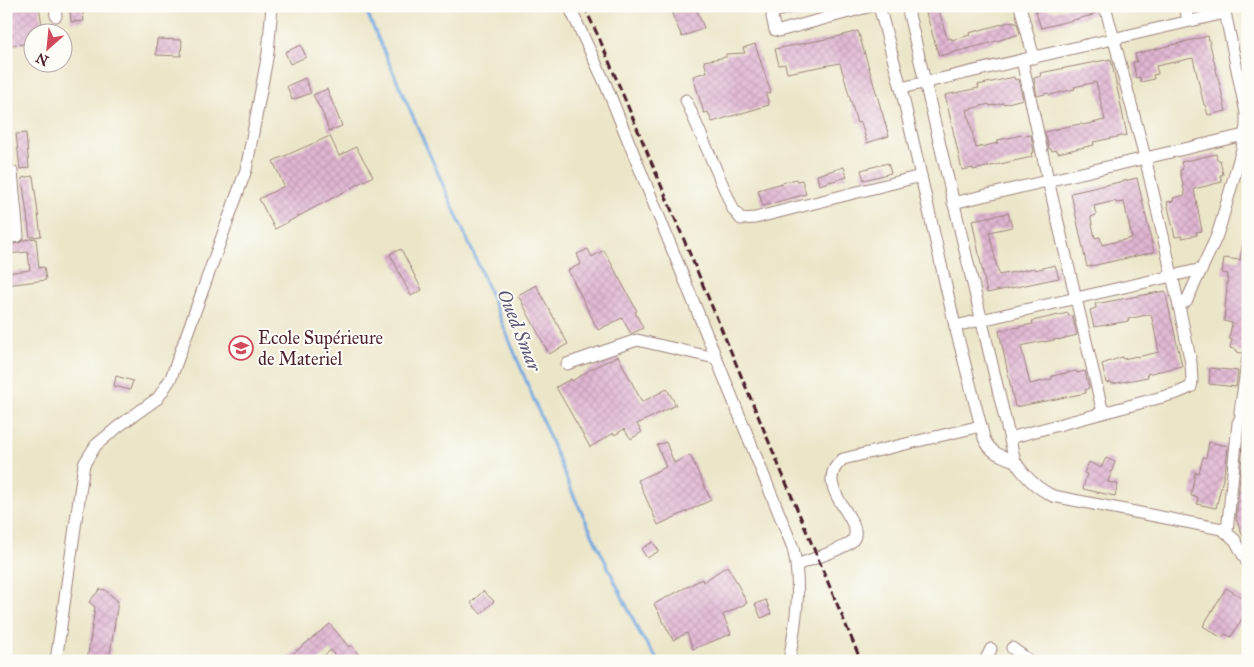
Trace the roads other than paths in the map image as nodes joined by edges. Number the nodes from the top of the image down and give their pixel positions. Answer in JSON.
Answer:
{"nodes":[{"id":1,"x":272,"y":6,"type":"edge"},
{"id":2,"x":569,"y":6,"type":"edge"},
{"id":3,"x":796,"y":6,"type":"edge"},
{"id":4,"x":871,"y":6,"type":"edge"},
{"id":5,"x":879,"y":6,"type":"edge"},
{"id":6,"x":907,"y":6,"type":"edge"},
{"id":7,"x":1020,"y":6,"type":"edge"},
{"id":8,"x":1106,"y":6,"type":"edge"},
{"id":9,"x":1185,"y":6,"type":"edge"},
{"id":10,"x":772,"y":9,"type":"edge"},
{"id":11,"x":1224,"y":10,"type":"edge"},
{"id":12,"x":1188,"y":21,"type":"junction"},
{"id":13,"x":1114,"y":39,"type":"junction"},
{"id":14,"x":1028,"y":59,"type":"junction"},
{"id":15,"x":925,"y":83,"type":"junction"},
{"id":16,"x":901,"y":88,"type":"junction"},
{"id":17,"x":686,"y":100,"type":"dead end"},
{"id":18,"x":1244,"y":135,"type":"junction"},
{"id":19,"x":1145,"y":157,"type":"junction"},
{"id":20,"x":6,"y":171,"type":"edge"},
{"id":21,"x":921,"y":176,"type":"junction"},
{"id":22,"x":1048,"y":180,"type":"junction"},
{"id":23,"x":953,"y":203,"type":"junction"},
{"id":24,"x":6,"y":238,"type":"edge"},
{"id":25,"x":1202,"y":269,"type":"junction"},
{"id":26,"x":1172,"y":276,"type":"junction"},
{"id":27,"x":1077,"y":298,"type":"junction"},
{"id":28,"x":1179,"y":306,"type":"junction"},
{"id":29,"x":981,"y":320,"type":"junction"},
{"id":30,"x":955,"y":326,"type":"junction"},
{"id":31,"x":1248,"y":357,"type":"edge"},
{"id":32,"x":715,"y":358,"type":"junction"},
{"id":33,"x":567,"y":364,"type":"dead end"},
{"id":34,"x":1248,"y":403,"type":"edge"},
{"id":35,"x":1103,"y":413,"type":"junction"},
{"id":36,"x":1238,"y":423,"type":"junction"},
{"id":37,"x":981,"y":426,"type":"junction"},
{"id":38,"x":1010,"y":438,"type":"junction"},
{"id":39,"x":1015,"y":461,"type":"junction"},
{"id":40,"x":1227,"y":532,"type":"junction"},
{"id":41,"x":1248,"y":564,"type":"edge"},
{"id":42,"x":797,"y":565,"type":"junction"},
{"id":43,"x":1012,"y":648,"type":"dead end"},
{"id":44,"x":992,"y":649,"type":"dead end"},
{"id":45,"x":56,"y":661,"type":"edge"},
{"id":46,"x":789,"y":661,"type":"edge"},
{"id":47,"x":985,"y":661,"type":"edge"},
{"id":48,"x":1030,"y":661,"type":"edge"}],
"edges":[{"from":1,"to":45,"type":"street"},
{"from":2,"to":32,"type":"street"},
{"from":3,"to":10,"type":"street"},
{"from":4,"to":10,"type":"street"},
{"from":5,"to":16,"type":"street"},
{"from":6,"to":15,"type":"street"},
{"from":7,"to":14,"type":"street"},
{"from":8,"to":13,"type":"street"},
{"from":9,"to":12,"type":"street"},
{"from":11,"to":12,"type":"street"},
{"from":11,"to":18,"type":"street"},
{"from":12,"to":13,"type":"street"},
{"from":13,"to":14,"type":"street"},
{"from":13,"to":19,"type":"street"},
{"from":14,"to":15,"type":"street"},
{"from":14,"to":22,"type":"street"},
{"from":15,"to":16,"type":"street"},
{"from":15,"to":23,"type":"street"},
{"from":16,"to":21,"type":"street"},
{"from":17,"to":21,"type":"street"},
{"from":18,"to":19,"type":"street"},
{"from":18,"to":25,"type":"street"},
{"from":19,"to":22,"type":"street"},
{"from":19,"to":26,"type":"street"},
{"from":20,"to":24,"type":"street"},
{"from":21,"to":30,"type":"street"},
{"from":22,"to":23,"type":"street"},
{"from":22,"to":27,"type":"street"},
{"from":23,"to":29,"type":"street"},
{"from":25,"to":26,"type":"street"},
{"from":25,"to":28,"type":"street"},
{"from":26,"to":27,"type":"street"},
{"from":26,"to":28,"type":"street"},
{"from":27,"to":29,"type":"street"},
{"from":27,"to":35,"type":"street"},
{"from":28,"to":35,"type":"street"},
{"from":29,"to":30,"type":"street"},
{"from":29,"to":38,"type":"street"},
{"from":30,"to":37,"type":"street"},
{"from":31,"to":36,"type":"street"},
{"from":32,"to":33,"type":"street"},
{"from":32,"to":42,"type":"street"},
{"from":34,"to":36,"type":"street"},
{"from":35,"to":38,"type":"street"},
{"from":36,"to":40,"type":"street"},
{"from":37,"to":39,"type":"street"},
{"from":37,"to":42,"type":"street"},
{"from":38,"to":39,"type":"street"},
{"from":39,"to":40,"type":"street"},
{"from":40,"to":41,"type":"street"},
{"from":42,"to":46,"type":"street"},
{"from":43,"to":48,"type":"street"},
{"from":44,"to":47,"type":"street"}]}
